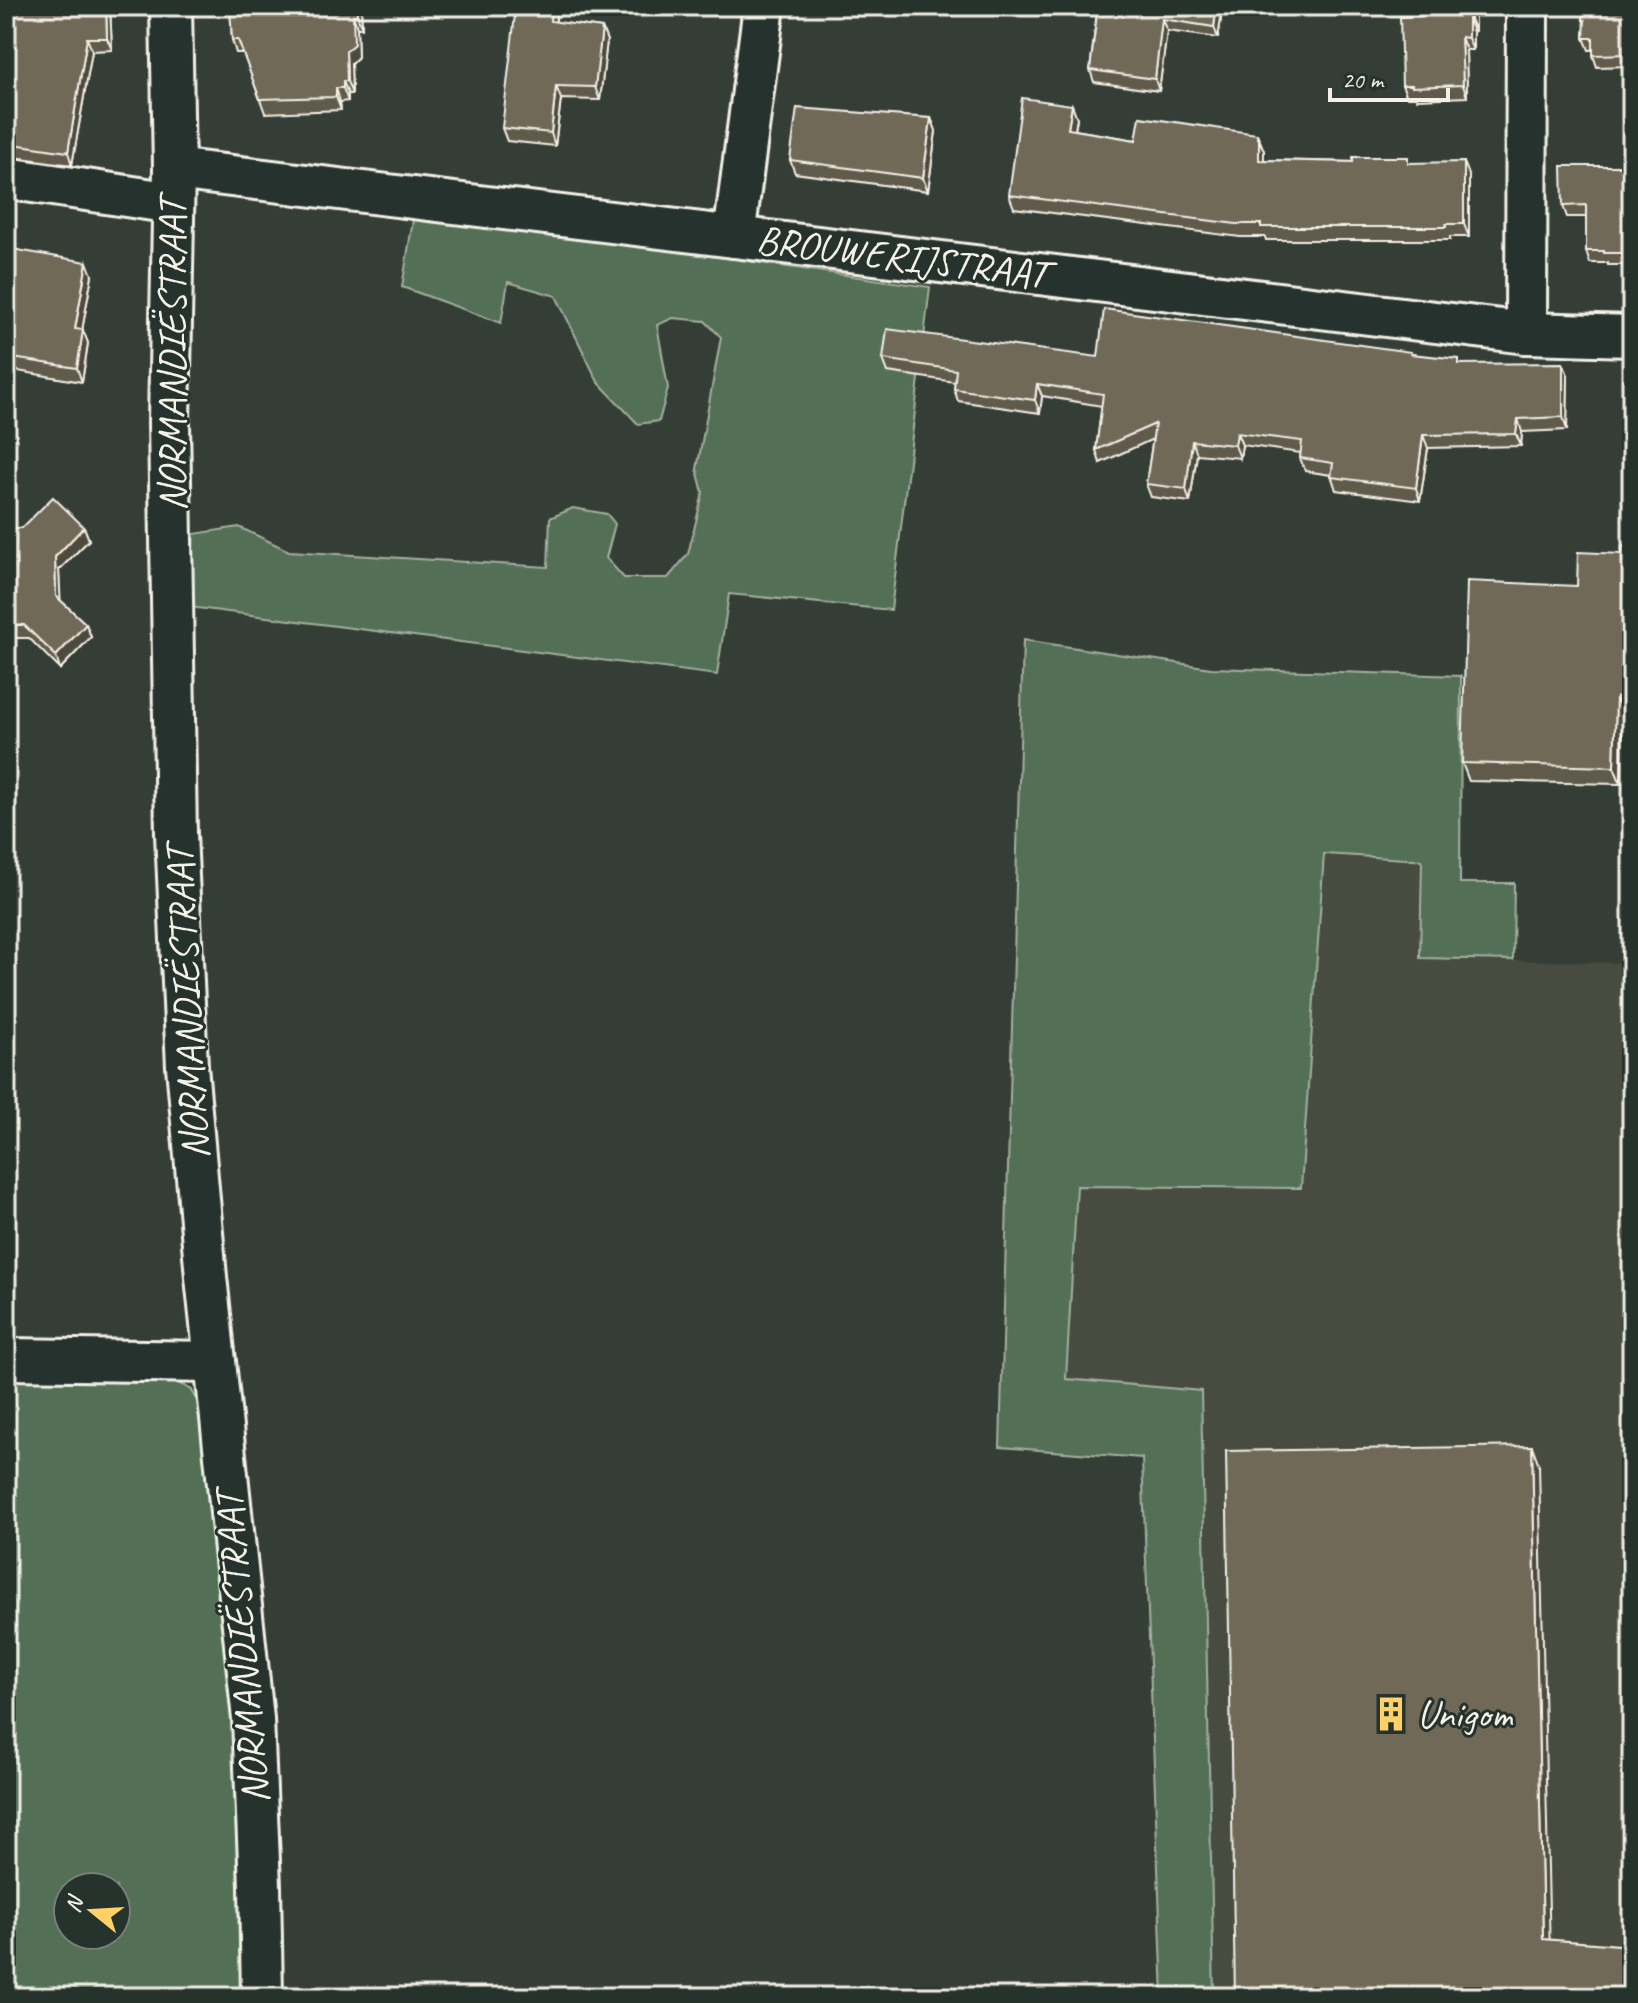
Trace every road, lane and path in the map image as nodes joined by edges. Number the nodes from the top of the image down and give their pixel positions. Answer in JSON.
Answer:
{"nodes":[{"id":1,"x":171,"y":6,"type":"edge"},
{"id":2,"x":764,"y":6,"type":"edge"},
{"id":3,"x":1527,"y":6,"type":"edge"},
{"id":4,"x":6,"y":178,"type":"edge"},
{"id":5,"x":173,"y":186,"type":"junction"},
{"id":6,"x":734,"y":237,"type":"junction"},
{"id":7,"x":1526,"y":333,"type":"junction"},
{"id":8,"x":1632,"y":336,"type":"edge"},
{"id":9,"x":6,"y":1359,"type":"edge"},
{"id":10,"x":215,"y":1362,"type":"junction"},
{"id":11,"x":262,"y":1997,"type":"edge"}],
"edges":[{"from":1,"to":5,"type":"street","name":"NORMANDIËSTRAAT"},
{"from":2,"to":6,"type":"street"},
{"from":3,"to":7,"type":"street"},
{"from":4,"to":5,"type":"street","name":"BROUWERIJSTRAAT"},
{"from":5,"to":6,"type":"street","name":"BROUWERIJSTRAAT"},
{"from":5,"to":10,"type":"street","name":"NORMANDIËSTRAAT"},
{"from":6,"to":7,"type":"street","name":"BROUWERIJSTRAAT"},
{"from":7,"to":8,"type":"street","name":"BROUWERIJSTRAAT"},
{"from":9,"to":10,"type":"street"},
{"from":10,"to":11,"type":"street","name":"NORMANDIËSTRAAT"}]}
